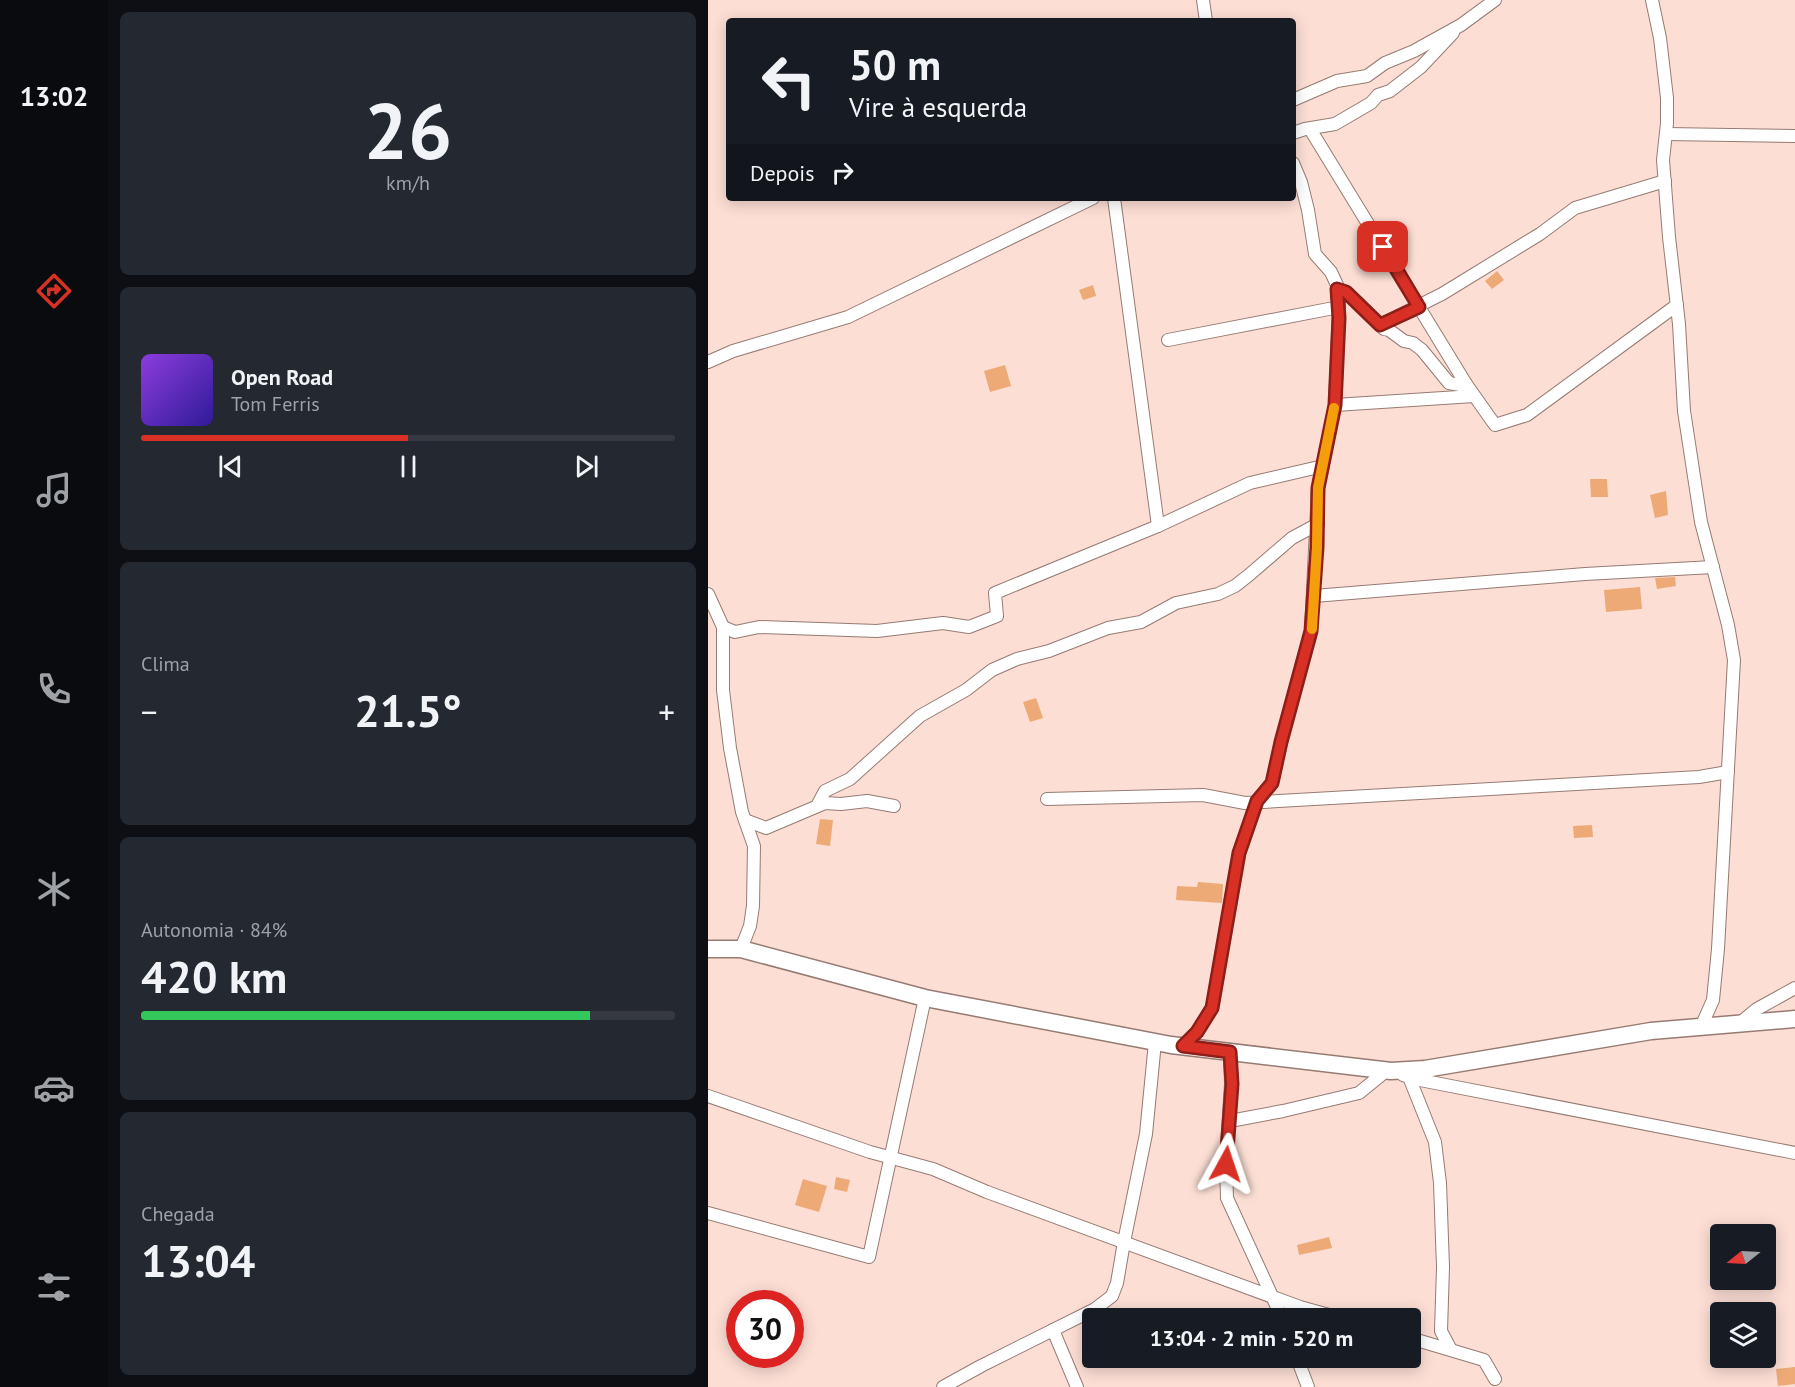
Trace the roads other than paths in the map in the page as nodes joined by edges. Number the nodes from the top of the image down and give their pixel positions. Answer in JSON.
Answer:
{"nodes":[{"id":1,"x":1203,"y":0,"type":"edge"},
{"id":2,"x":1495,"y":0,"type":"edge"},
{"id":3,"x":1652,"y":0,"type":"edge"},
{"id":4,"x":1206,"y":18,"type":"edge"},
{"id":5,"x":1461,"y":25,"type":"junction"},
{"id":6,"x":1296,"y":99,"type":"edge"},
{"id":7,"x":1310,"y":129,"type":"junction"},
{"id":8,"x":1296,"y":132,"type":"edge"},
{"id":9,"x":1666,"y":134,"type":"junction"},
{"id":10,"x":1795,"y":136,"type":"edge"},
{"id":11,"x":1296,"y":170,"type":"edge"},
{"id":12,"x":1665,"y":181,"type":"junction"},
{"id":13,"x":1087,"y":201,"type":"edge"},
{"id":14,"x":1114,"y":201,"type":"edge"},
{"id":15,"x":1337,"y":289,"type":"junction"},
{"id":16,"x":1677,"y":305,"type":"junction"},
{"id":17,"x":1339,"y":307,"type":"junction"},
{"id":18,"x":1419,"y":307,"type":"junction"},
{"id":19,"x":1380,"y":325,"type":"junction"},
{"id":20,"x":1168,"y":340,"type":"dead end"},
{"id":21,"x":708,"y":362,"type":"edge"},
{"id":22,"x":1466,"y":384,"type":"junction"},
{"id":23,"x":1474,"y":396,"type":"junction"},
{"id":24,"x":1335,"y":405,"type":"junction"},
{"id":25,"x":1323,"y":466,"type":"junction"},
{"id":26,"x":1318,"y":524,"type":"junction"},
{"id":27,"x":1158,"y":525,"type":"junction"},
{"id":28,"x":1713,"y":567,"type":"junction"},
{"id":29,"x":708,"y":594,"type":"edge"},
{"id":30,"x":1314,"y":596,"type":"junction"},
{"id":31,"x":723,"y":627,"type":"junction"},
{"id":32,"x":1728,"y":772,"type":"junction"},
{"id":33,"x":1047,"y":799,"type":"dead end"},
{"id":34,"x":1257,"y":801,"type":"junction"},
{"id":35,"x":817,"y":806,"type":"junction"},
{"id":36,"x":894,"y":806,"type":"dead end"},
{"id":37,"x":745,"y":820,"type":"junction"},
{"id":38,"x":708,"y":949,"type":"edge"},
{"id":39,"x":741,"y":949,"type":"junction"},
{"id":40,"x":1795,"y":988,"type":"edge"},
{"id":41,"x":925,"y":998,"type":"junction"},
{"id":42,"x":1795,"y":1019,"type":"edge"},
{"id":43,"x":1740,"y":1023,"type":"junction"},
{"id":44,"x":1701,"y":1027,"type":"junction"},
{"id":45,"x":1155,"y":1042,"type":"junction"},
{"id":46,"x":1183,"y":1046,"type":"junction"},
{"id":47,"x":1230,"y":1052,"type":"junction"},
{"id":48,"x":1398,"y":1073,"type":"junction"},
{"id":49,"x":708,"y":1096,"type":"edge"},
{"id":50,"x":1230,"y":1121,"type":"junction"},
{"id":51,"x":1795,"y":1153,"type":"edge"},
{"id":52,"x":890,"y":1157,"type":"junction"},
{"id":53,"x":708,"y":1213,"type":"edge"},
{"id":54,"x":1124,"y":1242,"type":"junction"},
{"id":55,"x":1274,"y":1297,"type":"junction"},
{"id":56,"x":1278,"y":1308,"type":"edge"},
{"id":57,"x":1304,"y":1308,"type":"edge"},
{"id":58,"x":1053,"y":1330,"type":"junction"},
{"id":59,"x":1421,"y":1341,"type":"edge"},
{"id":60,"x":1451,"y":1350,"type":"junction"},
{"id":61,"x":1301,"y":1368,"type":"edge"},
{"id":62,"x":1495,"y":1379,"type":"dead end"},
{"id":63,"x":943,"y":1387,"type":"edge"},
{"id":64,"x":1077,"y":1387,"type":"edge"},
{"id":65,"x":1308,"y":1387,"type":"edge"}],
"edges":[{"from":1,"to":4,"type":"street"},
{"from":2,"to":5,"type":"street"},
{"from":3,"to":9,"type":"street"},
{"from":5,"to":6,"type":"street"},
{"from":5,"to":7,"type":"street"},
{"from":7,"to":8,"type":"street"},
{"from":7,"to":18,"type":"street"},
{"from":9,"to":10,"type":"street"},
{"from":9,"to":12,"type":"street"},
{"from":11,"to":15,"type":"street"},
{"from":12,"to":16,"type":"street"},
{"from":12,"to":18,"type":"street"},
{"from":13,"to":21,"type":"street"},
{"from":14,"to":27,"type":"street"},
{"from":15,"to":17,"type":"street"},
{"from":15,"to":19,"type":"street"},
{"from":16,"to":23,"type":"street"},
{"from":16,"to":28,"type":"street"},
{"from":17,"to":20,"type":"street"},
{"from":17,"to":24,"type":"street"},
{"from":18,"to":19,"type":"street"},
{"from":18,"to":22,"type":"street"},
{"from":19,"to":22,"type":"street"},
{"from":22,"to":23,"type":"street"},
{"from":23,"to":24,"type":"street"},
{"from":24,"to":25,"type":"street"},
{"from":25,"to":26,"type":"street"},
{"from":25,"to":27,"type":"street"},
{"from":26,"to":30,"type":"street"},
{"from":26,"to":35,"type":"street"},
{"from":27,"to":31,"type":"street"},
{"from":28,"to":30,"type":"street"},
{"from":28,"to":32,"type":"street"},
{"from":29,"to":31,"type":"street"},
{"from":30,"to":34,"type":"street"},
{"from":31,"to":37,"type":"street"},
{"from":32,"to":34,"type":"street"},
{"from":32,"to":44,"type":"street"},
{"from":33,"to":34,"type":"street"},
{"from":34,"to":46,"type":"street"},
{"from":35,"to":36,"type":"street"},
{"from":35,"to":37,"type":"street"},
{"from":37,"to":39,"type":"street"},
{"from":38,"to":39,"type":"street"},
{"from":39,"to":41,"type":"street"},
{"from":40,"to":43,"type":"street"},
{"from":41,"to":45,"type":"street"},
{"from":41,"to":52,"type":"street"},
{"from":42,"to":43,"type":"street"},
{"from":43,"to":44,"type":"street"},
{"from":44,"to":48,"type":"street"},
{"from":45,"to":46,"type":"street"},
{"from":45,"to":54,"type":"street"},
{"from":46,"to":47,"type":"street"},
{"from":47,"to":48,"type":"street"},
{"from":47,"to":50,"type":"street"},
{"from":48,"to":50,"type":"street"},
{"from":48,"to":51,"type":"street"},
{"from":48,"to":60,"type":"street"},
{"from":49,"to":52,"type":"street"},
{"from":50,"to":55,"type":"street"},
{"from":52,"to":53,"type":"street"},
{"from":52,"to":54,"type":"street"},
{"from":54,"to":55,"type":"street"},
{"from":54,"to":58,"type":"street"},
{"from":55,"to":56,"type":"street"},
{"from":55,"to":57,"type":"street"},
{"from":58,"to":63,"type":"street"},
{"from":58,"to":64,"type":"street"},
{"from":59,"to":60,"type":"street"},
{"from":60,"to":62,"type":"street"},
{"from":61,"to":65,"type":"street"}]}
